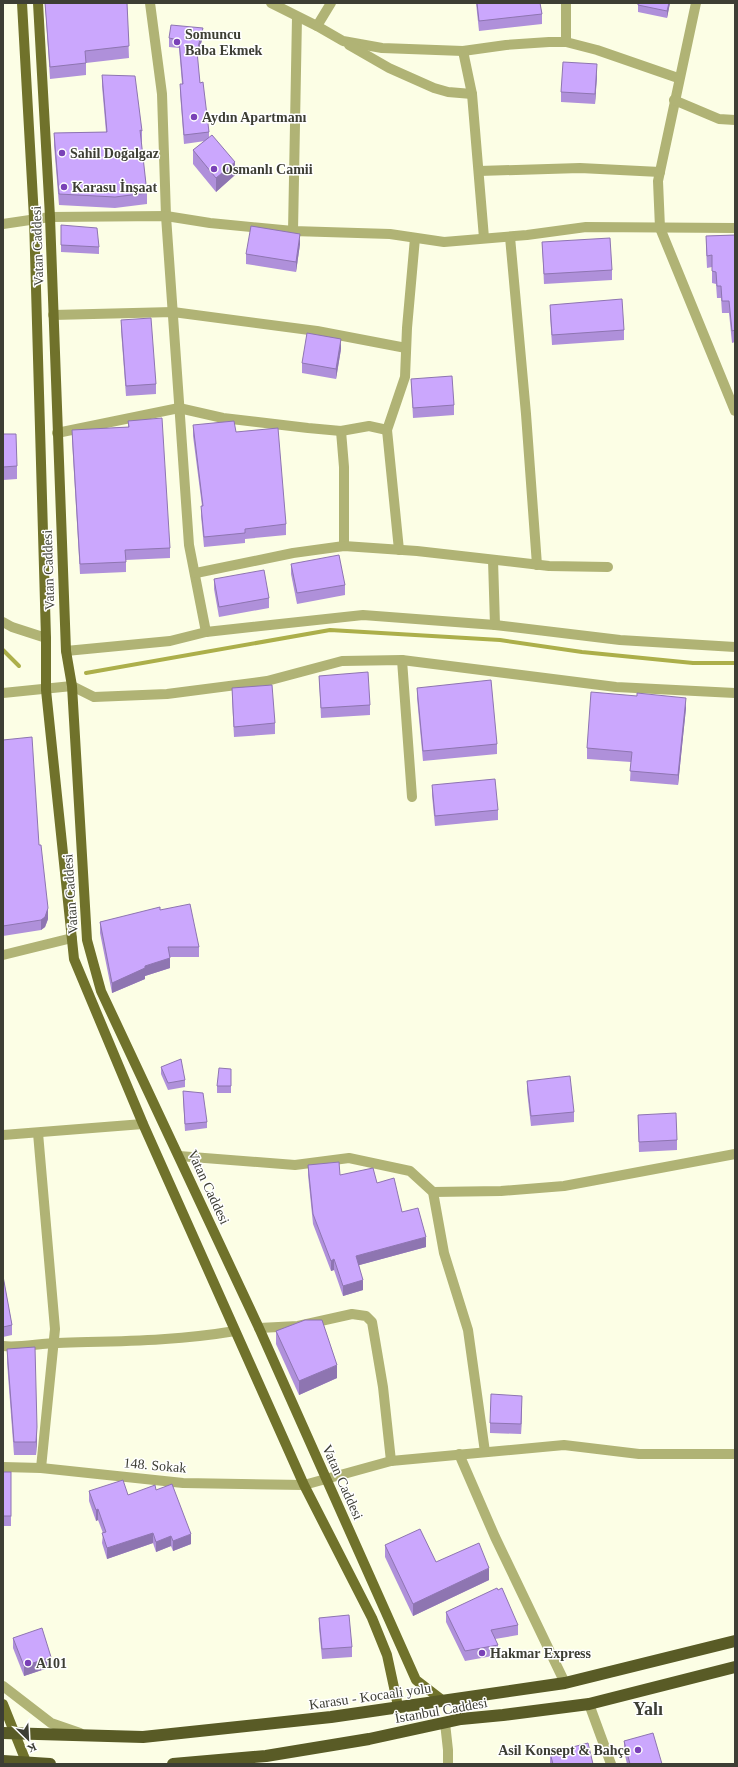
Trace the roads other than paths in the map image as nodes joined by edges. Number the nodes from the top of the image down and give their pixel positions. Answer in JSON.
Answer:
{"nodes":[{"id":1,"x":22,"y":3,"type":"edge"},
{"id":2,"x":38,"y":3,"type":"edge"},
{"id":3,"x":150,"y":3,"type":"edge"},
{"id":4,"x":271,"y":3,"type":"edge"},
{"id":5,"x":331,"y":3,"type":"edge"},
{"id":6,"x":566,"y":3,"type":"edge"},
{"id":7,"x":696,"y":3,"type":"edge"},
{"id":8,"x":298,"y":17,"type":"junction"},
{"id":9,"x":317,"y":26,"type":"junction"},
{"id":10,"x":343,"y":42,"type":"junction"},
{"id":11,"x":566,"y":42,"type":"junction"},
{"id":12,"x":463,"y":51,"type":"junction"},
{"id":13,"x":678,"y":78,"type":"junction"},
{"id":14,"x":472,"y":94,"type":"junction"},
{"id":15,"x":674,"y":100,"type":"junction"},
{"id":16,"x":735,"y":120,"type":"edge"},
{"id":17,"x":479,"y":172,"type":"junction"},
{"id":18,"x":660,"y":172,"type":"junction"},
{"id":19,"x":166,"y":216,"type":"junction"},
{"id":20,"x":50,"y":217,"type":"junction"},
{"id":21,"x":34,"y":218,"type":"junction"},
{"id":22,"x":3,"y":224,"type":"edge"},
{"id":23,"x":660,"y":228,"type":"junction"},
{"id":24,"x":735,"y":228,"type":"edge"},
{"id":25,"x":293,"y":231,"type":"junction"},
{"id":26,"x":510,"y":236,"type":"junction"},
{"id":27,"x":415,"y":238,"type":"junction"},
{"id":28,"x":484,"y":238,"type":"junction"},
{"id":29,"x":173,"y":312,"type":"junction"},
{"id":30,"x":53,"y":315,"type":"junction"},
{"id":31,"x":406,"y":348,"type":"junction"},
{"id":32,"x":179,"y":408,"type":"junction"},
{"id":33,"x":735,"y":412,"type":"edge"},
{"id":34,"x":387,"y":430,"type":"junction"},
{"id":35,"x":341,"y":431,"type":"junction"},
{"id":36,"x":57,"y":432,"type":"junction"},
{"id":37,"x":344,"y":546,"type":"junction"},
{"id":38,"x":399,"y":550,"type":"junction"},
{"id":39,"x":494,"y":560,"type":"junction"},
{"id":40,"x":537,"y":565,"type":"junction"},
{"id":41,"x":608,"y":567,"type":"dead end"},
{"id":42,"x":196,"y":573,"type":"junction"},
{"id":43,"x":3,"y":622,"type":"edge"},
{"id":44,"x":495,"y":625,"type":"junction"},
{"id":45,"x":206,"y":632,"type":"junction"},
{"id":46,"x":46,"y":638,"type":"junction"},
{"id":47,"x":735,"y":647,"type":"edge"},
{"id":48,"x":66,"y":652,"type":"junction"},
{"id":49,"x":402,"y":660,"type":"junction"},
{"id":50,"x":72,"y":686,"type":"junction"},
{"id":51,"x":46,"y":690,"type":"junction"},
{"id":52,"x":3,"y":693,"type":"edge"},
{"id":53,"x":735,"y":693,"type":"edge"},
{"id":54,"x":412,"y":797,"type":"dead end"},
{"id":55,"x":72,"y":938,"type":"junction"},
{"id":56,"x":3,"y":955,"type":"edge"},
{"id":57,"x":143,"y":1124,"type":"junction"},
{"id":58,"x":38,"y":1133,"type":"junction"},
{"id":59,"x":3,"y":1135,"type":"edge"},
{"id":60,"x":735,"y":1154,"type":"edge"},
{"id":61,"x":179,"y":1156,"type":"junction"},
{"id":62,"x":433,"y":1192,"type":"junction"},
{"id":63,"x":259,"y":1328,"type":"junction"},
{"id":64,"x":235,"y":1331,"type":"junction"},
{"id":65,"x":54,"y":1343,"type":"junction"},
{"id":66,"x":3,"y":1346,"type":"edge"},
{"id":67,"x":485,"y":1452,"type":"junction"},
{"id":68,"x":459,"y":1454,"type":"junction"},
{"id":69,"x":735,"y":1454,"type":"edge"},
{"id":70,"x":391,"y":1461,"type":"junction"},
{"id":71,"x":3,"y":1467,"type":"edge"},
{"id":72,"x":41,"y":1468,"type":"junction"},
{"id":73,"x":327,"y":1479,"type":"junction"},
{"id":74,"x":304,"y":1485,"type":"junction"},
{"id":75,"x":735,"y":1641,"type":"edge"},
{"id":76,"x":735,"y":1667,"type":"edge"},
{"id":77,"x":565,"y":1683,"type":"junction"},
{"id":78,"x":3,"y":1686,"type":"edge"},
{"id":79,"x":442,"y":1700,"type":"junction"},
{"id":80,"x":3,"y":1704,"type":"edge"},
{"id":81,"x":588,"y":1704,"type":"junction"},
{"id":82,"x":398,"y":1706,"type":"junction"},
{"id":83,"x":445,"y":1723,"type":"junction"},
{"id":84,"x":9,"y":1733,"type":"edge"},
{"id":85,"x":84,"y":1734,"type":"junction"},
{"id":86,"x":3,"y":1761,"type":"edge"},
{"id":87,"x":27,"y":1764,"type":"edge"},
{"id":88,"x":50,"y":1764,"type":"edge"},
{"id":89,"x":173,"y":1764,"type":"edge"},
{"id":90,"x":448,"y":1764,"type":"edge"},
{"id":91,"x":611,"y":1764,"type":"edge"}],
"edges":[{"from":1,"to":21,"type":"main road","name":"Vatan Caddesi"},
{"from":2,"to":20,"type":"main road","name":"Vatan Caddesi"},
{"from":3,"to":19,"type":"street"},
{"from":4,"to":8,"type":"street"},
{"from":5,"to":9,"type":"street"},
{"from":6,"to":11,"type":"street"},
{"from":7,"to":13,"type":"street"},
{"from":8,"to":9,"type":"street"},
{"from":8,"to":25,"type":"street"},
{"from":9,"to":10,"type":"street"},
{"from":10,"to":12,"type":"street"},
{"from":10,"to":14,"type":"street"},
{"from":11,"to":12,"type":"street"},
{"from":11,"to":13,"type":"street"},
{"from":12,"to":14,"type":"street"},
{"from":13,"to":15,"type":"street"},
{"from":14,"to":17,"type":"street"},
{"from":15,"to":16,"type":"street"},
{"from":15,"to":18,"type":"street"},
{"from":17,"to":18,"type":"street"},
{"from":17,"to":28,"type":"street"},
{"from":18,"to":23,"type":"street"},
{"from":19,"to":20,"type":"street"},
{"from":19,"to":25,"type":"street"},
{"from":19,"to":29,"type":"street"},
{"from":20,"to":21,"type":"street"},
{"from":20,"to":30,"type":"main road","name":"Vatan Caddesi"},
{"from":21,"to":22,"type":"street"},
{"from":21,"to":46,"type":"main road","name":"Vatan Caddesi"},
{"from":23,"to":24,"type":"street"},
{"from":23,"to":26,"type":"street"},
{"from":23,"to":33,"type":"street"},
{"from":25,"to":27,"type":"street"},
{"from":26,"to":28,"type":"street"},
{"from":26,"to":40,"type":"street"},
{"from":27,"to":28,"type":"street"},
{"from":27,"to":31,"type":"street"},
{"from":29,"to":30,"type":"street"},
{"from":29,"to":31,"type":"street"},
{"from":29,"to":32,"type":"street"},
{"from":30,"to":36,"type":"main road","name":"Vatan Caddesi"},
{"from":31,"to":34,"type":"street"},
{"from":32,"to":35,"type":"street"},
{"from":32,"to":36,"type":"street"},
{"from":32,"to":42,"type":"street"},
{"from":34,"to":35,"type":"street"},
{"from":34,"to":38,"type":"street"},
{"from":35,"to":37,"type":"street"},
{"from":36,"to":48,"type":"main road","name":"Vatan Caddesi"},
{"from":37,"to":38,"type":"street"},
{"from":37,"to":42,"type":"street"},
{"from":38,"to":39,"type":"street"},
{"from":39,"to":40,"type":"street"},
{"from":39,"to":44,"type":"street"},
{"from":40,"to":41,"type":"street"},
{"from":42,"to":45,"type":"street"},
{"from":43,"to":46,"type":"street"},
{"from":44,"to":45,"type":"street"},
{"from":44,"to":47,"type":"street"},
{"from":45,"to":48,"type":"street"},
{"from":46,"to":51,"type":"main road","name":"Vatan Caddesi"},
{"from":48,"to":50,"type":"main road","name":"Vatan Caddesi"},
{"from":49,"to":50,"type":"street"},
{"from":49,"to":53,"type":"street"},
{"from":49,"to":54,"type":"street"},
{"from":50,"to":51,"type":"street"},
{"from":50,"to":61,"type":"main road","name":"Vatan Caddesi"},
{"from":51,"to":52,"type":"street"},
{"from":51,"to":55,"type":"main road","name":"Vatan Caddesi"},
{"from":55,"to":56,"type":"street"},
{"from":55,"to":57,"type":"main road","name":"Vatan Caddesi"},
{"from":57,"to":58,"type":"street"},
{"from":57,"to":64,"type":"main road","name":"Vatan Caddesi"},
{"from":58,"to":59,"type":"street"},
{"from":58,"to":65,"type":"street"},
{"from":60,"to":62,"type":"street"},
{"from":61,"to":62,"type":"street"},
{"from":61,"to":63,"type":"main road","name":"Vatan Caddesi"},
{"from":62,"to":67,"type":"street"},
{"from":63,"to":70,"type":"street"},
{"from":63,"to":73,"type":"main road","name":"Vatan Caddesi"},
{"from":64,"to":65,"type":"street"},
{"from":64,"to":74,"type":"main road","name":"Vatan Caddesi"},
{"from":65,"to":66,"type":"street"},
{"from":65,"to":72,"type":"street"},
{"from":67,"to":68,"type":"street","name":"148. Sokak"},
{"from":67,"to":69,"type":"street","name":"148. Sokak"},
{"from":68,"to":70,"type":"street","name":"148. Sokak"},
{"from":68,"to":77,"type":"street"},
{"from":70,"to":73,"type":"street","name":"148. Sokak"},
{"from":71,"to":72,"type":"street","name":"148. Sokak"},
{"from":72,"to":74,"type":"street","name":"148. Sokak"},
{"from":73,"to":74,"type":"street","name":"148. Sokak"},
{"from":73,"to":79,"type":"main road","name":"Vatan Caddesi"},
{"from":74,"to":82,"type":"main road","name":"Vatan Caddesi"},
{"from":75,"to":77,"type":"highway","name":"Karasu - Kocaali yolu"},
{"from":76,"to":81,"type":"highway","name":"İstanbul Caddesi"},
{"from":77,"to":79,"type":"highway","name":"Karasu - Kocaali yolu"},
{"from":78,"to":85,"type":"street"},
{"from":79,"to":82,"type":"highway","name":"Karasu - Kocaali yolu"},
{"from":80,"to":84,"type":"main road"},
{"from":81,"to":83,"type":"highway","name":"İstanbul Caddesi"},
{"from":81,"to":91,"type":"street"},
{"from":82,"to":85,"type":"highway","name":"Karasu - Kocaali yolu"},
{"from":83,"to":89,"type":"highway","name":"İstanbul Caddesi"},
{"from":83,"to":90,"type":"street"},
{"from":84,"to":85,"type":"highway","name":"Karasu - Kocaali yolu"},
{"from":84,"to":87,"type":"main road"},
{"from":86,"to":87,"type":"highway"},
{"from":87,"to":88,"type":"highway"}]}
